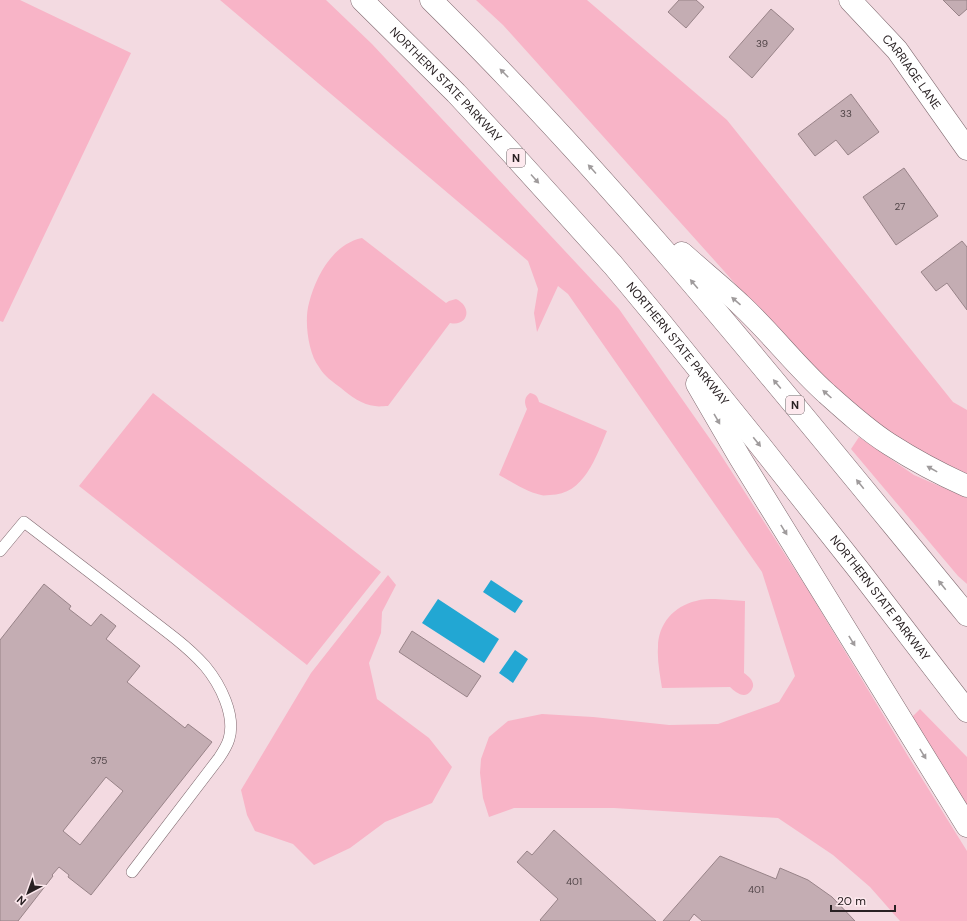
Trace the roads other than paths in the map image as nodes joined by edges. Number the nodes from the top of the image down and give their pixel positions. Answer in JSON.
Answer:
{"nodes":[{"id":1,"x":362,"y":0,"type":"edge"},
{"id":2,"x":431,"y":0,"type":"edge"},
{"id":3,"x":850,"y":0,"type":"edge"},
{"id":4,"x":967,"y":149,"type":"edge"},
{"id":5,"x":618,"y":198,"type":"junction"},
{"id":6,"x":662,"y":324,"type":"junction"},
{"id":7,"x":967,"y":486,"type":"edge"},
{"id":8,"x":0,"y":551,"type":"edge"},
{"id":9,"x":967,"y":615,"type":"edge"},
{"id":10,"x":967,"y":711,"type":"edge"},
{"id":11,"x":967,"y":826,"type":"edge"},
{"id":12,"x":132,"y":872,"type":"dead end"}],
"edges":[{"from":1,"to":6,"type":"main road","name":"NORTHERN STATE PARKWAY","number":"N","one_way":true},
{"from":5,"to":2,"type":"main road","number":"N","one_way":true},
{"from":3,"to":4,"type":"main road","name":"CARRIAGE LANE"},
{"from":7,"to":5,"type":"main road","one_way":true},
{"from":9,"to":5,"type":"main road","number":"N","one_way":true},
{"from":6,"to":10,"type":"main road","name":"NORTHERN STATE PARKWAY","number":"N","one_way":true},
{"from":6,"to":11,"type":"main road","one_way":true},
{"from":8,"to":12,"type":"lane"}]}
